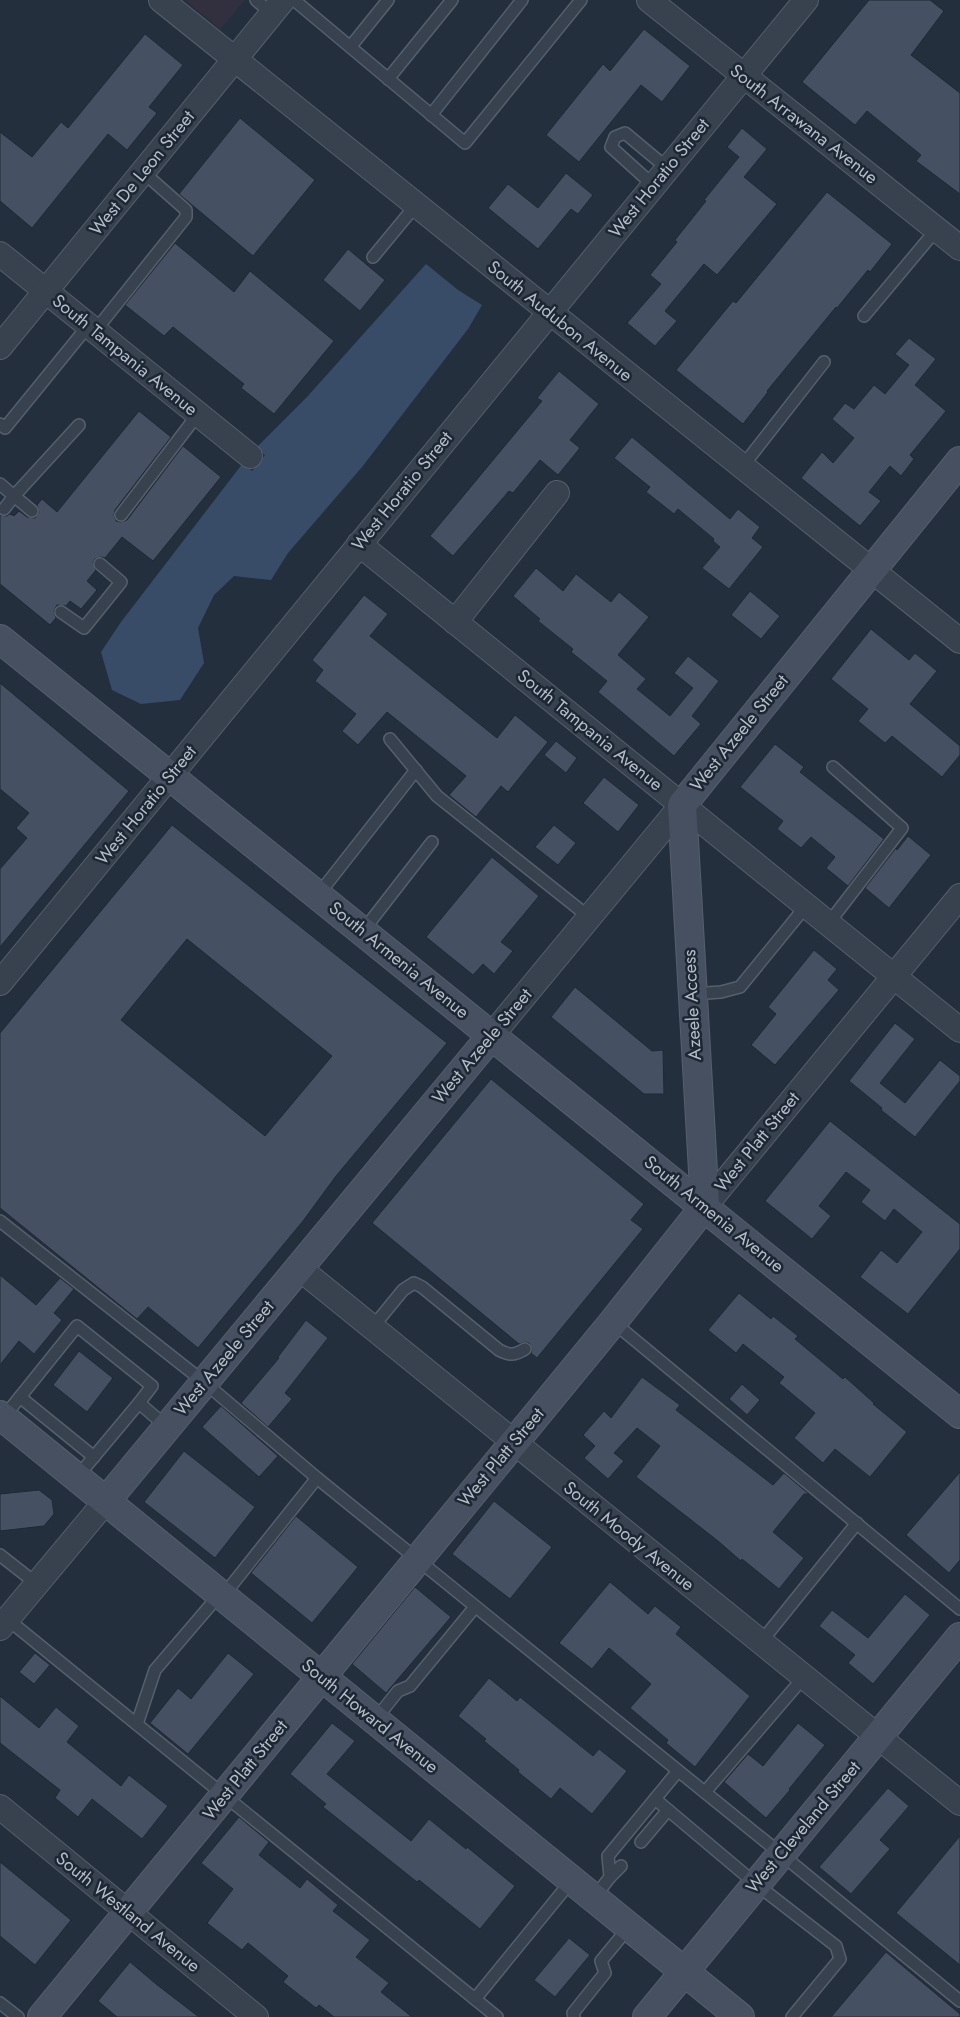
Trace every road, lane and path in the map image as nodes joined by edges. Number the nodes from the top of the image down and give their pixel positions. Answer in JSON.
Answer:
{"nodes":[{"id":1,"x":161,"y":0,"type":"edge"},
{"id":2,"x":294,"y":0,"type":"edge"},
{"id":3,"x":388,"y":0,"type":"edge"},
{"id":4,"x":452,"y":0,"type":"edge"},
{"id":5,"x":522,"y":0,"type":"edge"},
{"id":6,"x":581,"y":0,"type":"edge"},
{"id":7,"x":649,"y":0,"type":"edge"},
{"id":8,"x":806,"y":0,"type":"edge"},
{"id":9,"x":270,"y":5,"type":"edge"},
{"id":10,"x":351,"y":46,"type":"junction"},
{"id":11,"x":234,"y":60,"type":"junction"},
{"id":12,"x":742,"y":76,"type":"junction"},
{"id":13,"x":388,"y":79,"type":"junction"},
{"id":14,"x":431,"y":115,"type":"junction"},
{"id":15,"x":143,"y":172,"type":"junction"},
{"id":16,"x":416,"y":205,"type":"junction"},
{"id":17,"x":936,"y":230,"type":"junction"},
{"id":18,"x":960,"y":248,"type":"edge"},
{"id":19,"x":0,"y":254,"type":"edge"},
{"id":20,"x":373,"y":257,"type":"dead end"},
{"id":21,"x":45,"y":291,"type":"junction"},
{"id":22,"x":549,"y":312,"type":"junction"},
{"id":23,"x":864,"y":316,"type":"dead end"},
{"id":24,"x":91,"y":328,"type":"junction"},
{"id":25,"x":0,"y":347,"type":"edge"},
{"id":26,"x":824,"y":362,"type":"dead end"},
{"id":27,"x":198,"y":414,"type":"junction"},
{"id":28,"x":0,"y":424,"type":"edge"},
{"id":29,"x":79,"y":425,"type":"dead end"},
{"id":30,"x":250,"y":456,"type":"dead end"},
{"id":31,"x":960,"y":461,"type":"edge"},
{"id":32,"x":742,"y":467,"type":"junction"},
{"id":33,"x":0,"y":484,"type":"edge"},
{"id":34,"x":557,"y":493,"type":"dead end"},
{"id":35,"x":14,"y":496,"type":"junction"},
{"id":36,"x":4,"y":510,"type":"dead end"},
{"id":37,"x":32,"y":511,"type":"dead end"},
{"id":38,"x":121,"y":515,"type":"dead end"},
{"id":39,"x":359,"y":544,"type":"junction"},
{"id":40,"x":100,"y":564,"type":"dead end"},
{"id":41,"x":871,"y":570,"type":"junction"},
{"id":42,"x":61,"y":612,"type":"dead end"},
{"id":43,"x":455,"y":622,"type":"junction"},
{"id":44,"x":0,"y":639,"type":"edge"},
{"id":45,"x":960,"y":641,"type":"edge"},
{"id":46,"x":390,"y":739,"type":"dead end"},
{"id":47,"x":833,"y":768,"type":"dead end"},
{"id":48,"x":416,"y":770,"type":"junction"},
{"id":49,"x":170,"y":776,"type":"junction"},
{"id":50,"x":682,"y":805,"type":"junction"},
{"id":51,"x":432,"y":842,"type":"dead end"},
{"id":52,"x":318,"y":896,"type":"junction"},
{"id":53,"x":960,"y":896,"type":"edge"},
{"id":54,"x":806,"y":906,"type":"junction"},
{"id":55,"x":589,"y":916,"type":"junction"},
{"id":56,"x":828,"y":924,"type":"junction"},
{"id":57,"x":363,"y":931,"type":"junction"},
{"id":58,"x":893,"y":977,"type":"junction"},
{"id":59,"x":0,"y":983,"type":"edge"},
{"id":60,"x":691,"y":994,"type":"junction"},
{"id":61,"x":960,"y":1030,"type":"edge"},
{"id":62,"x":492,"y":1035,"type":"junction"},
{"id":63,"x":705,"y":1206,"type":"junction"},
{"id":64,"x":0,"y":1221,"type":"edge"},
{"id":65,"x":299,"y":1268,"type":"junction"},
{"id":66,"x":613,"y":1322,"type":"junction"},
{"id":67,"x":372,"y":1328,"type":"junction"},
{"id":68,"x":525,"y":1349,"type":"dead end"},
{"id":69,"x":204,"y":1382,"type":"junction"},
{"id":70,"x":20,"y":1397,"type":"junction"},
{"id":71,"x":138,"y":1403,"type":"junction"},
{"id":72,"x":960,"y":1414,"type":"edge"},
{"id":73,"x":2,"y":1417,"type":"edge"},
{"id":74,"x":167,"y":1427,"type":"junction"},
{"id":75,"x":513,"y":1442,"type":"junction"},
{"id":76,"x":86,"y":1467,"type":"junction"},
{"id":77,"x":317,"y":1478,"type":"junction"},
{"id":78,"x":106,"y":1501,"type":"junction"},
{"id":79,"x":857,"y":1524,"type":"junction"},
{"id":80,"x":0,"y":1555,"type":"edge"},
{"id":81,"x":416,"y":1559,"type":"junction"},
{"id":82,"x":37,"y":1584,"type":"junction"},
{"id":83,"x":221,"y":1595,"type":"junction"},
{"id":84,"x":475,"y":1606,"type":"junction"},
{"id":85,"x":960,"y":1609,"type":"edge"},
{"id":86,"x":2,"y":1620,"type":"edge"},
{"id":87,"x":960,"y":1637,"type":"edge"},
{"id":88,"x":761,"y":1642,"type":"junction"},
{"id":89,"x":321,"y":1677,"type":"junction"},
{"id":90,"x":804,"y":1677,"type":"junction"},
{"id":91,"x":375,"y":1720,"type":"junction"},
{"id":92,"x":137,"y":1724,"type":"junction"},
{"id":93,"x":878,"y":1736,"type":"junction"},
{"id":94,"x":678,"y":1771,"type":"junction"},
{"id":95,"x":705,"y":1792,"type":"junction"},
{"id":96,"x":224,"y":1795,"type":"junction"},
{"id":97,"x":655,"y":1799,"type":"junction"},
{"id":98,"x":960,"y":1803,"type":"edge"},
{"id":99,"x":0,"y":1807,"type":"edge"},
{"id":100,"x":668,"y":1810,"type":"junction"},
{"id":101,"x":641,"y":1842,"type":"dead end"},
{"id":102,"x":781,"y":1854,"type":"junction"},
{"id":103,"x":621,"y":1866,"type":"dead end"},
{"id":104,"x":572,"y":1880,"type":"junction"},
{"id":105,"x":756,"y":1884,"type":"junction"},
{"id":106,"x":602,"y":1888,"type":"junction"},
{"id":107,"x":128,"y":1912,"type":"junction"},
{"id":108,"x":629,"y":1927,"type":"junction"},
{"id":109,"x":684,"y":1972,"type":"junction"},
{"id":110,"x":475,"y":1999,"type":"junction"},
{"id":111,"x":960,"y":2001,"type":"edge"},
{"id":112,"x":0,"y":2003,"type":"edge"},
{"id":113,"x":18,"y":2017,"type":"edge"},
{"id":114,"x":42,"y":2017,"type":"edge"},
{"id":115,"x":256,"y":2017,"type":"edge"},
{"id":116,"x":497,"y":2017,"type":"edge"},
{"id":117,"x":574,"y":2017,"type":"edge"},
{"id":118,"x":647,"y":2017,"type":"edge"},
{"id":119,"x":740,"y":2017,"type":"edge"},
{"id":120,"x":792,"y":2017,"type":"edge"}],
"edges":[{"from":1,"to":11,"type":"street","name":"South Audubon Avenue"},
{"from":2,"to":10,"type":"lane"},
{"from":3,"to":10,"type":"lane"},
{"from":4,"to":13,"type":"lane"},
{"from":5,"to":14,"type":"lane"},
{"from":6,"to":14,"type":"lane"},
{"from":7,"to":12,"type":"street","name":"South Arrawana Avenue"},
{"from":8,"to":12,"type":"street","name":"West Horatio Street"},
{"from":9,"to":11,"type":"street","name":"West De Leon Street"},
{"from":10,"to":13,"type":"lane"},
{"from":11,"to":15,"type":"street","name":"West De Leon Street"},
{"from":11,"to":16,"type":"street","name":"South Audubon Avenue"},
{"from":12,"to":17,"type":"street","name":"South Arrawana Avenue"},
{"from":12,"to":22,"type":"street","name":"West Horatio Street"},
{"from":13,"to":14,"type":"lane"},
{"from":15,"to":21,"type":"street","name":"West De Leon Street"},
{"from":15,"to":24,"type":"lane"},
{"from":16,"to":20,"type":"lane"},
{"from":16,"to":22,"type":"street","name":"South Audubon Avenue"},
{"from":17,"to":18,"type":"street","name":"South Arrawana Avenue"},
{"from":17,"to":23,"type":"lane"},
{"from":19,"to":21,"type":"street","name":"South Tampania Avenue"},
{"from":21,"to":24,"type":"street","name":"South Tampania Avenue"},
{"from":21,"to":25,"type":"street","name":"West De Leon Street"},
{"from":22,"to":32,"type":"street","name":"South Audubon Avenue"},
{"from":22,"to":39,"type":"street","name":"West Horatio Street"},
{"from":24,"to":27,"type":"street","name":"South Tampania Avenue"},
{"from":24,"to":28,"type":"lane"},
{"from":26,"to":32,"type":"lane"},
{"from":27,"to":30,"type":"street","name":"South Tampania Avenue"},
{"from":27,"to":38,"type":"lane"},
{"from":29,"to":35,"type":"lane"},
{"from":31,"to":41,"type":"main road","name":"West Azeele Street"},
{"from":32,"to":41,"type":"street","name":"South Audubon Avenue"},
{"from":33,"to":35,"type":"lane"},
{"from":34,"to":43,"type":"street"},
{"from":35,"to":36,"type":"lane"},
{"from":35,"to":37,"type":"lane"},
{"from":39,"to":43,"type":"street","name":"South Tampania Avenue"},
{"from":39,"to":49,"type":"street","name":"West Horatio Street"},
{"from":40,"to":42,"type":"lane"},
{"from":41,"to":45,"type":"street","name":"South Audubon Avenue"},
{"from":41,"to":50,"type":"main road","name":"West Azeele Street"},
{"from":43,"to":50,"type":"street","name":"South Tampania Avenue"},
{"from":44,"to":49,"type":"main road","name":"South Armenia Avenue"},
{"from":46,"to":48,"type":"lane"},
{"from":47,"to":56,"type":"lane"},
{"from":48,"to":52,"type":"lane"},
{"from":48,"to":55,"type":"lane"},
{"from":49,"to":52,"type":"main road","name":"South Armenia Avenue"},
{"from":49,"to":59,"type":"street","name":"West Horatio Street"},
{"from":50,"to":54,"type":"street","name":"South Tampania Avenue"},
{"from":50,"to":55,"type":"street","name":"West Azeele Street"},
{"from":50,"to":60,"type":"main road","name":"Azeele Access"},
{"from":51,"to":57,"type":"lane"},
{"from":52,"to":57,"type":"main road","name":"South Armenia Avenue"},
{"from":53,"to":58,"type":"street","name":"West Platt Street"},
{"from":54,"to":56,"type":"street","name":"South Tampania Avenue"},
{"from":54,"to":60,"type":"lane"},
{"from":55,"to":62,"type":"street","name":"West Azeele Street"},
{"from":56,"to":58,"type":"street","name":"South Tampania Avenue"},
{"from":57,"to":62,"type":"main road","name":"South Armenia Avenue"},
{"from":58,"to":61,"type":"street","name":"South Tampania Avenue"},
{"from":58,"to":63,"type":"street","name":"West Platt Street"},
{"from":60,"to":63,"type":"main road","name":"Azeele Access"},
{"from":62,"to":63,"type":"main road","name":"South Armenia Avenue"},
{"from":62,"to":65,"type":"main road","name":"West Azeele Street"},
{"from":63,"to":66,"type":"main road","name":"West Platt Street"},
{"from":63,"to":72,"type":"main road","name":"South Armenia Avenue"},
{"from":64,"to":69,"type":"lane"},
{"from":65,"to":67,"type":"street","name":"South Moody Avenue"},
{"from":65,"to":69,"type":"main road","name":"West Azeele Street"},
{"from":66,"to":75,"type":"main road","name":"West Platt Street"},
{"from":66,"to":79,"type":"lane"},
{"from":67,"to":68,"type":"lane"},
{"from":67,"to":75,"type":"street","name":"South Moody Avenue"},
{"from":69,"to":74,"type":"main road","name":"West Azeele Street"},
{"from":69,"to":77,"type":"lane"},
{"from":70,"to":71,"type":"lane"},
{"from":70,"to":73,"type":"lane"},
{"from":70,"to":76,"type":"lane"},
{"from":71,"to":74,"type":"lane"},
{"from":71,"to":76,"type":"lane"},
{"from":73,"to":76,"type":"main road","name":"South Howard Avenue"},
{"from":74,"to":78,"type":"main road","name":"West Azeele Street"},
{"from":75,"to":81,"type":"main road","name":"West Platt Street"},
{"from":75,"to":88,"type":"street","name":"South Moody Avenue"},
{"from":76,"to":78,"type":"main road","name":"South Howard Avenue"},
{"from":77,"to":81,"type":"lane"},
{"from":77,"to":83,"type":"lane"},
{"from":78,"to":82,"type":"street","name":"West Azeele Street"},
{"from":78,"to":83,"type":"main road","name":"South Howard Avenue"},
{"from":79,"to":85,"type":"lane"},
{"from":79,"to":88,"type":"lane"},
{"from":80,"to":82,"type":"lane"},
{"from":81,"to":84,"type":"lane"},
{"from":81,"to":89,"type":"main road","name":"West Platt Street"},
{"from":82,"to":86,"type":"street","name":"West Azeele Street"},
{"from":83,"to":89,"type":"main road","name":"South Howard Avenue"},
{"from":83,"to":92,"type":"lane"},
{"from":84,"to":91,"type":"lane"},
{"from":84,"to":94,"type":"lane"},
{"from":86,"to":92,"type":"lane"},
{"from":87,"to":93,"type":"main road","name":"West Cleveland Street"},
{"from":88,"to":90,"type":"street","name":"South Moody Avenue"},
{"from":89,"to":91,"type":"main road","name":"South Howard Avenue"},
{"from":89,"to":96,"type":"main road","name":"West Platt Street"},
{"from":90,"to":93,"type":"street","name":"South Moody Avenue"},
{"from":90,"to":95,"type":"lane"},
{"from":91,"to":104,"type":"main road","name":"South Howard Avenue"},
{"from":92,"to":96,"type":"lane"},
{"from":93,"to":98,"type":"street","name":"South Moody Avenue"},
{"from":93,"to":102,"type":"main road","name":"West Cleveland Street"},
{"from":94,"to":95,"type":"lane"},
{"from":94,"to":97,"type":"lane"},
{"from":95,"to":102,"type":"lane"},
{"from":96,"to":107,"type":"main road","name":"West Platt Street"},
{"from":96,"to":110,"type":"lane"},
{"from":97,"to":100,"type":"lane"},
{"from":97,"to":106,"type":"lane"},
{"from":99,"to":107,"type":"street","name":"South Westland Avenue"},
{"from":100,"to":101,"type":"lane"},
{"from":100,"to":105,"type":"lane"},
{"from":102,"to":105,"type":"main road","name":"West Cleveland Street"},
{"from":102,"to":111,"type":"lane"},
{"from":103,"to":106,"type":"lane"},
{"from":104,"to":106,"type":"main road","name":"South Howard Avenue"},
{"from":104,"to":110,"type":"lane"},
{"from":105,"to":109,"type":"main road","name":"West Cleveland Street"},
{"from":105,"to":120,"type":"lane"},
{"from":106,"to":108,"type":"main road","name":"South Howard Avenue"},
{"from":107,"to":114,"type":"main road","name":"West Platt Street"},
{"from":107,"to":115,"type":"street","name":"South Westland Avenue"},
{"from":108,"to":109,"type":"main road","name":"South Howard Avenue"},
{"from":108,"to":117,"type":"lane"},
{"from":109,"to":118,"type":"main road","name":"West Cleveland Street"},
{"from":109,"to":119,"type":"main road","name":"South Howard Avenue"},
{"from":110,"to":116,"type":"lane"},
{"from":112,"to":113,"type":"lane"}]}
